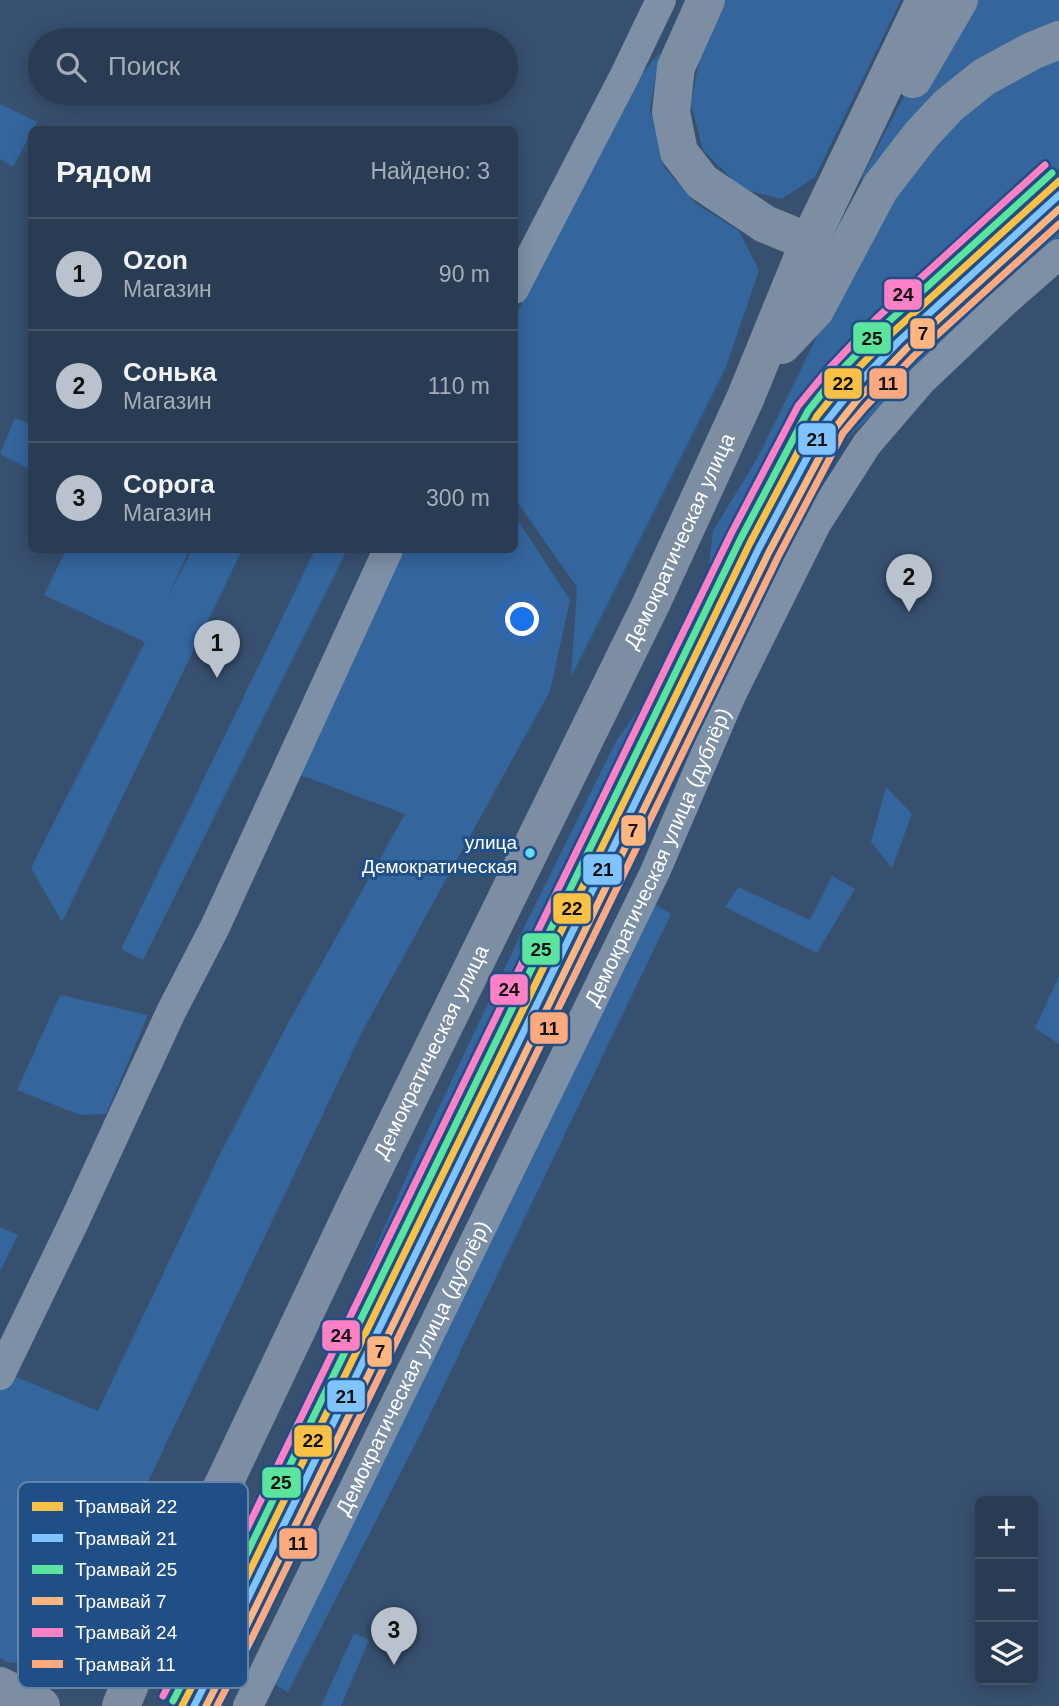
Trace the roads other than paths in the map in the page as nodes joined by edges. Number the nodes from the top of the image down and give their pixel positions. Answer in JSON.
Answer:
{"nodes":[{"id":1,"x":661,"y":0,"type":"edge"},
{"id":2,"x":706,"y":0,"type":"edge"},
{"id":3,"x":925,"y":0,"type":"edge"},
{"id":4,"x":958,"y":0,"type":"edge"},
{"id":5,"x":1059,"y":40,"type":"edge"},
{"id":6,"x":808,"y":243,"type":"junction"},
{"id":7,"x":1059,"y":254,"type":"edge"},
{"id":8,"x":518,"y":281,"type":"edge"},
{"id":9,"x":782,"y":345,"type":"junction"},
{"id":10,"x":745,"y":399,"type":"junction"},
{"id":11,"x":387,"y":553,"type":"edge"},
{"id":12,"x":0,"y":1375,"type":"edge"},
{"id":13,"x":225,"y":1482,"type":"edge"},
{"id":14,"x":0,"y":1686,"type":"edge"},
{"id":15,"x":128,"y":1688,"type":"edge"},
{"id":16,"x":41,"y":1706,"type":"edge"},
{"id":17,"x":121,"y":1706,"type":"edge"},
{"id":18,"x":248,"y":1706,"type":"edge"}],
"edges":[{"from":1,"to":8,"type":"street"},
{"from":2,"to":6,"type":"main road"},
{"from":3,"to":6,"type":"main road","name":"Демократическая улица"},
{"from":4,"to":9,"type":"main road","name":"Демократическая улица"},
{"from":5,"to":9,"type":"main road"},
{"from":6,"to":10,"type":"main road","name":"Демократическая улица"},
{"from":7,"to":18,"type":"street","name":"Демократическая улица (дублёр)"},
{"from":9,"to":10,"type":"main road","name":"Демократическая улица"},
{"from":10,"to":13,"type":"main road","name":"Демократическая улица"},
{"from":11,"to":12,"type":"street"},
{"from":14,"to":16,"type":"main road"},
{"from":15,"to":17,"type":"main road","name":"Демократическая улица"}]}
